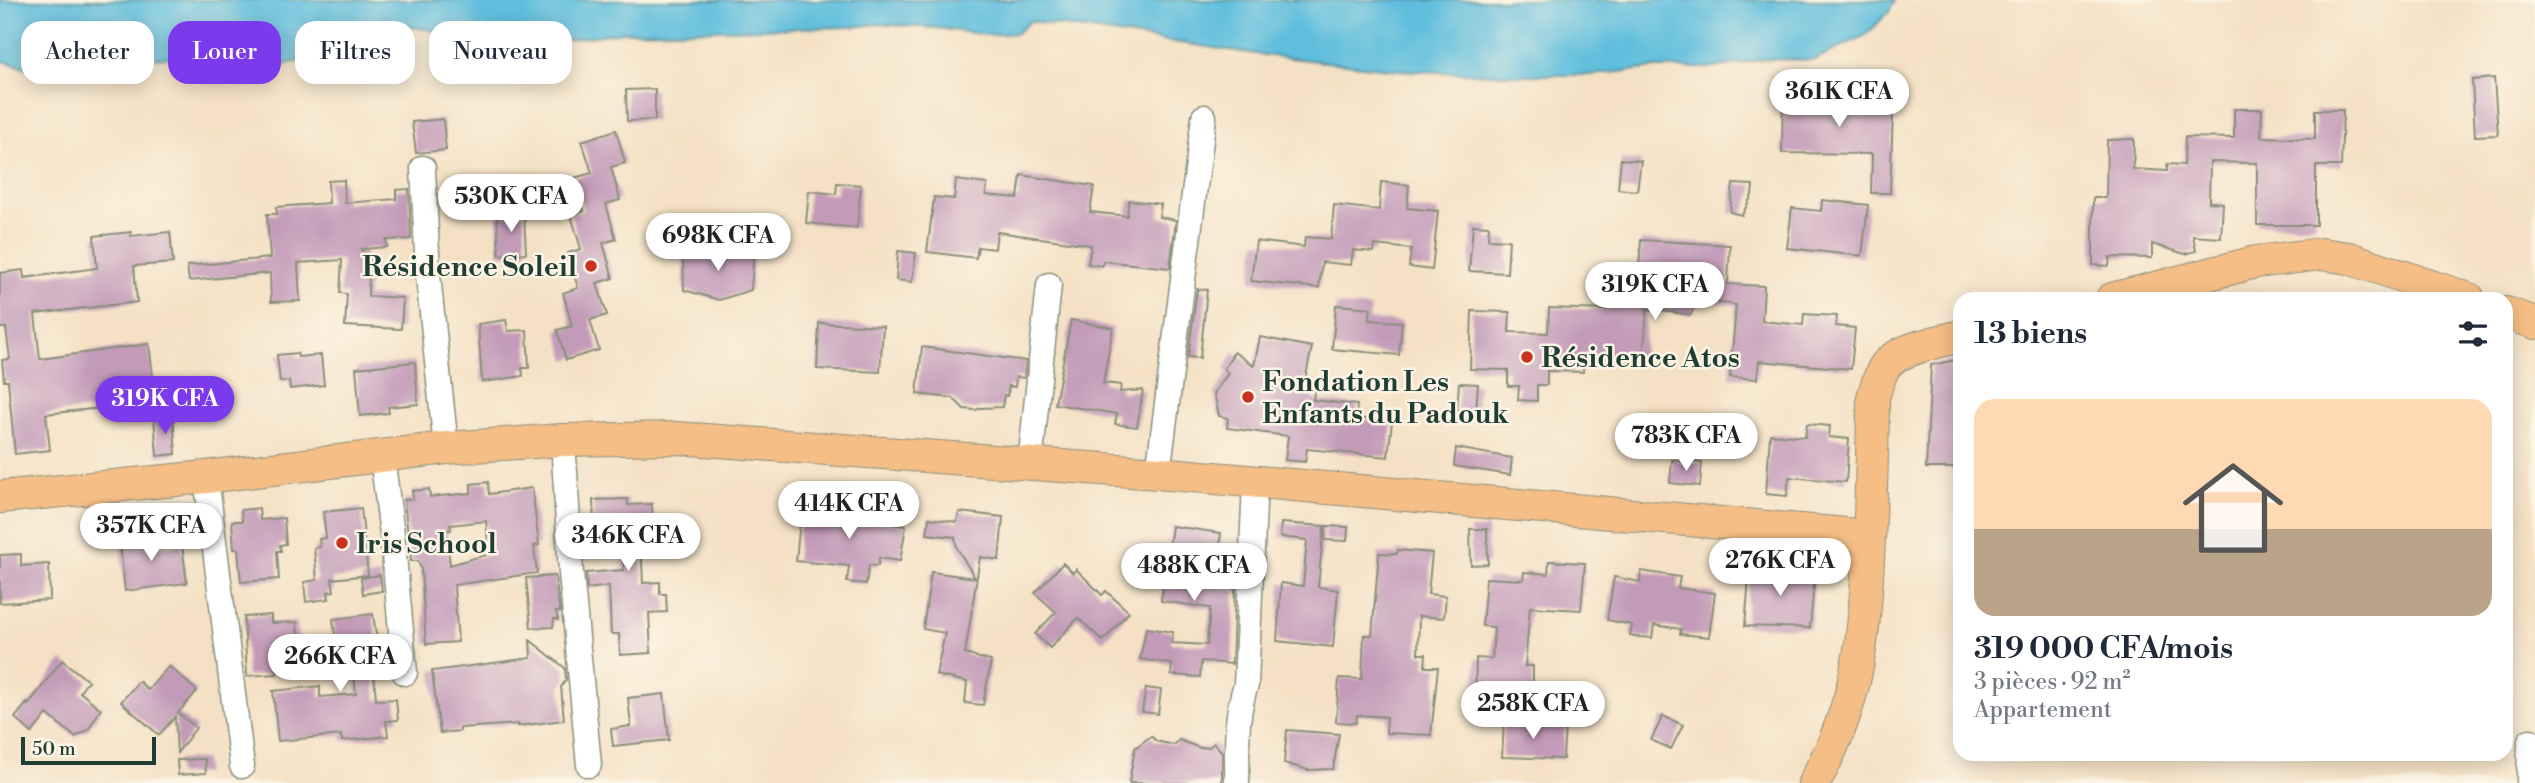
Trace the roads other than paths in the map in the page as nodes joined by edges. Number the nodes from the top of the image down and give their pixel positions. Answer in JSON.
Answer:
{"nodes":[{"id":1,"x":1204,"y":117,"type":"dead end"},
{"id":2,"x":423,"y":168,"type":"dead end"},
{"id":3,"x":1049,"y":285,"type":"dead end"},
{"id":4,"x":2139,"y":292,"type":"edge"},
{"id":5,"x":2449,"y":292,"type":"edge"},
{"id":6,"x":2513,"y":315,"type":"edge"},
{"id":7,"x":2535,"y":323,"type":"edge"},
{"id":8,"x":1953,"y":339,"type":"edge"},
{"id":9,"x":563,"y":440,"type":"junction"},
{"id":10,"x":446,"y":449,"type":"junction"},
{"id":11,"x":382,"y":456,"type":"junction"},
{"id":12,"x":1030,"y":464,"type":"junction"},
{"id":13,"x":1158,"y":473,"type":"junction"},
{"id":14,"x":206,"y":477,"type":"junction"},
{"id":15,"x":1255,"y":482,"type":"junction"},
{"id":16,"x":0,"y":497,"type":"edge"},
{"id":17,"x":1869,"y":536,"type":"junction"},
{"id":18,"x":405,"y":673,"type":"dead end"},
{"id":19,"x":2530,"y":741,"type":"dead end"},
{"id":20,"x":589,"y":765,"type":"dead end"},
{"id":21,"x":242,"y":766,"type":"dead end"},
{"id":22,"x":1237,"y":783,"type":"edge"},
{"id":23,"x":1814,"y":783,"type":"edge"},
{"id":24,"x":2529,"y":783,"type":"edge"}],
"edges":[{"from":1,"to":13,"type":"street"},
{"from":2,"to":10,"type":"street"},
{"from":3,"to":12,"type":"street"},
{"from":4,"to":5,"type":"main road"},
{"from":6,"to":7,"type":"main road"},
{"from":8,"to":17,"type":"main road"},
{"from":9,"to":10,"type":"main road"},
{"from":9,"to":12,"type":"main road"},
{"from":9,"to":20,"type":"street"},
{"from":10,"to":11,"type":"main road"},
{"from":11,"to":14,"type":"main road"},
{"from":11,"to":18,"type":"street"},
{"from":12,"to":13,"type":"main road"},
{"from":13,"to":15,"type":"main road"},
{"from":14,"to":16,"type":"main road"},
{"from":14,"to":21,"type":"street"},
{"from":15,"to":17,"type":"main road"},
{"from":15,"to":22,"type":"street"},
{"from":17,"to":23,"type":"main road"},
{"from":19,"to":24,"type":"street"}]}
